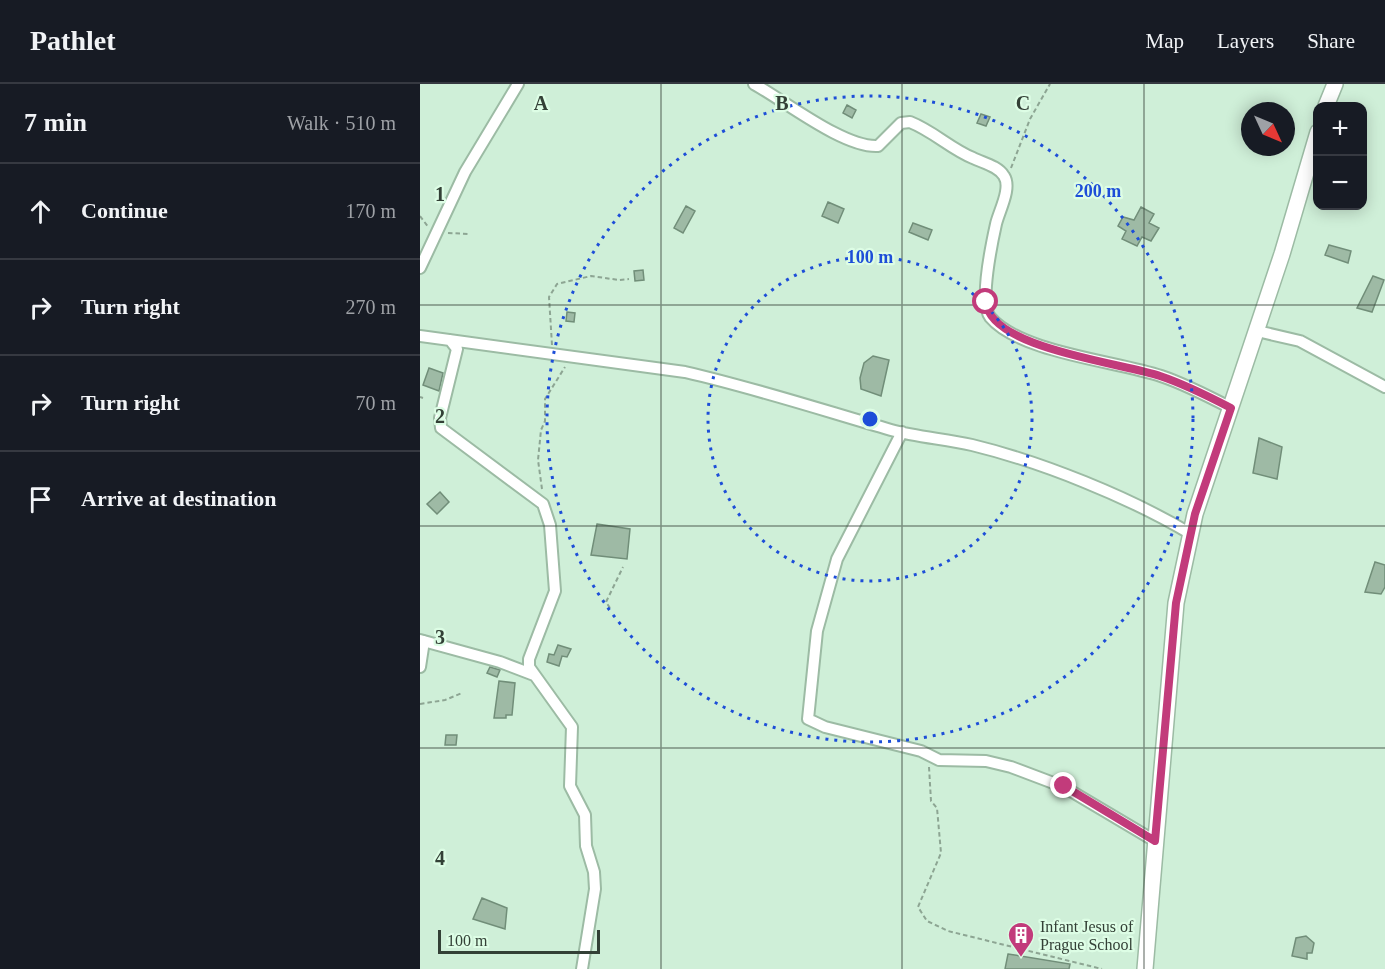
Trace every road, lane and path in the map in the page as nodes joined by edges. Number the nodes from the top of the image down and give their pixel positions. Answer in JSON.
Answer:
{"nodes":[{"id":1,"x":518,"y":84,"type":"edge"},
{"id":2,"x":754,"y":84,"type":"edge"},
{"id":3,"x":1050,"y":84,"type":"edge"},
{"id":4,"x":1335,"y":84,"type":"edge"},
{"id":5,"x":1328,"y":102,"type":"edge"},
{"id":6,"x":1313,"y":145,"type":"edge"},
{"id":7,"x":1006,"y":180,"type":"junction"},
{"id":8,"x":420,"y":268,"type":"edge"},
{"id":9,"x":629,"y":279,"type":"dead end"},
{"id":10,"x":1257,"y":331,"type":"junction"},
{"id":11,"x":420,"y":336,"type":"edge"},
{"id":12,"x":450,"y":340,"type":"junction"},
{"id":13,"x":552,"y":353,"type":"junction"},
{"id":14,"x":568,"y":356,"type":"junction"},
{"id":15,"x":1385,"y":387,"type":"edge"},
{"id":16,"x":1231,"y":408,"type":"junction"},
{"id":17,"x":902,"y":432,"type":"junction"},
{"id":18,"x":542,"y":503,"type":"junction"},
{"id":19,"x":1191,"y":534,"type":"junction"},
{"id":20,"x":623,"y":567,"type":"dead end"},
{"id":21,"x":610,"y":608,"type":"dead end"},
{"id":22,"x":422,"y":641,"type":"edge"},
{"id":23,"x":420,"y":667,"type":"edge"},
{"id":24,"x":540,"y":677,"type":"junction"},
{"id":25,"x":462,"y":693,"type":"dead end"},
{"id":26,"x":420,"y":704,"type":"edge"},
{"id":27,"x":929,"y":755,"type":"junction"},
{"id":28,"x":1155,"y":841,"type":"junction"},
{"id":29,"x":582,"y":969,"type":"edge"},
{"id":30,"x":1102,"y":969,"type":"edge"},
{"id":31,"x":1145,"y":969,"type":"edge"}],
"edges":[{"from":1,"to":8,"type":"street"},
{"from":2,"to":7,"type":"street"},
{"from":3,"to":7,"type":"path"},
{"from":4,"to":5,"type":"street"},
{"from":6,"to":10,"type":"street"},
{"from":7,"to":16,"type":"street"},
{"from":9,"to":13,"type":"path"},
{"from":10,"to":15,"type":"street"},
{"from":10,"to":16,"type":"street"},
{"from":11,"to":12,"type":"street"},
{"from":12,"to":13,"type":"street"},
{"from":12,"to":18,"type":"street"},
{"from":13,"to":14,"type":"street"},
{"from":14,"to":17,"type":"street"},
{"from":14,"to":18,"type":"path"},
{"from":16,"to":19,"type":"street"},
{"from":17,"to":19,"type":"street"},
{"from":17,"to":27,"type":"street"},
{"from":18,"to":24,"type":"street"},
{"from":19,"to":28,"type":"street"},
{"from":20,"to":21,"type":"path"},
{"from":22,"to":23,"type":"street"},
{"from":22,"to":24,"type":"street"},
{"from":24,"to":29,"type":"street"},
{"from":25,"to":26,"type":"path"},
{"from":27,"to":28,"type":"street"},
{"from":27,"to":30,"type":"path"},
{"from":28,"to":31,"type":"street"}]}
